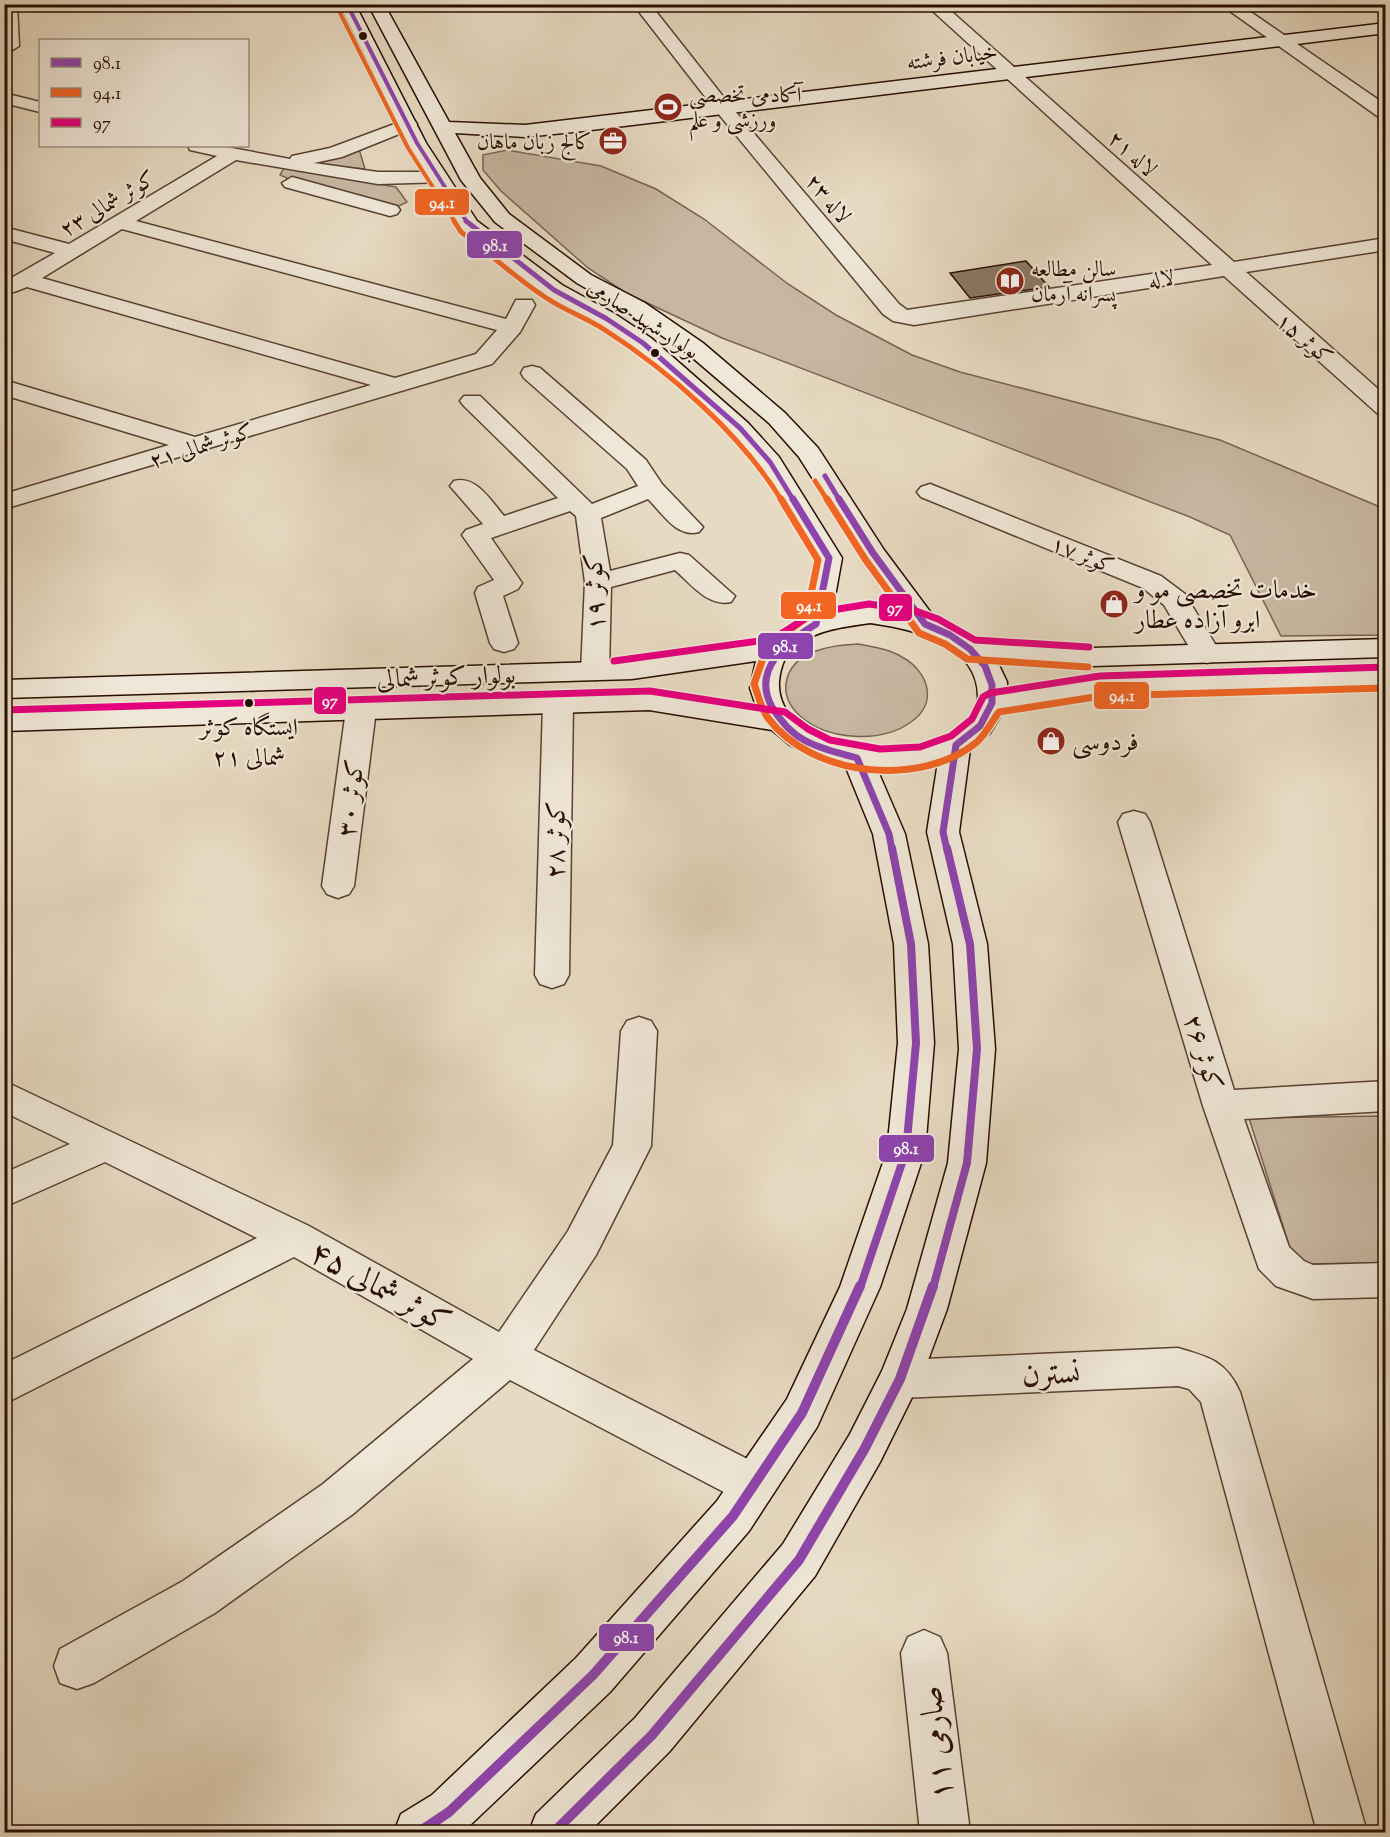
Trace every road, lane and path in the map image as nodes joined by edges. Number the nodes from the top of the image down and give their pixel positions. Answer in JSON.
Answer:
{"nodes":[{"id":1,"x":9,"y":4,"type":"edge"},
{"id":2,"x":641,"y":4,"type":"edge"},
{"id":3,"x":933,"y":4,"type":"edge"},
{"id":4,"x":1228,"y":4,"type":"edge"},
{"id":5,"x":376,"y":5,"type":"edge"},
{"id":6,"x":348,"y":6,"type":"edge"},
{"id":7,"x":1386,"y":28,"type":"edge"},
{"id":8,"x":1280,"y":40,"type":"junction"},
{"id":9,"x":11,"y":46,"type":"dead end"},
{"id":10,"x":1009,"y":73,"type":"junction"},
{"id":11,"x":4,"y":98,"type":"edge"},
{"id":12,"x":39,"y":106,"type":"edge"},
{"id":13,"x":723,"y":108,"type":"junction"},
{"id":14,"x":1386,"y":114,"type":"edge"},
{"id":15,"x":408,"y":124,"type":"junction"},
{"id":16,"x":443,"y":127,"type":"junction"},
{"id":17,"x":525,"y":131,"type":"junction"},
{"id":18,"x":200,"y":147,"type":"edge"},
{"id":19,"x":455,"y":150,"type":"junction"},
{"id":20,"x":240,"y":156,"type":"junction"},
{"id":21,"x":271,"y":162,"type":"junction"},
{"id":22,"x":438,"y":178,"type":"junction"},
{"id":23,"x":390,"y":210,"type":"dead end"},
{"id":24,"x":121,"y":223,"type":"junction"},
{"id":25,"x":4,"y":233,"type":"edge"},
{"id":26,"x":1386,"y":244,"type":"edge"},
{"id":27,"x":73,"y":251,"type":"junction"},
{"id":28,"x":1225,"y":268,"type":"junction"},
{"id":29,"x":24,"y":280,"type":"junction"},
{"id":30,"x":4,"y":292,"type":"edge"},
{"id":31,"x":524,"y":305,"type":"dead end"},
{"id":32,"x":901,"y":316,"type":"joint"},
{"id":33,"x":512,"y":327,"type":"junction"},
{"id":34,"x":532,"y":374,"type":"dead end"},
{"id":35,"x":398,"y":386,"type":"junction"},
{"id":36,"x":4,"y":387,"type":"edge"},
{"id":37,"x":471,"y":401,"type":"dead end"},
{"id":38,"x":1386,"y":409,"type":"edge"},
{"id":39,"x":198,"y":446,"type":"junction"},
{"id":40,"x":463,"y":486,"type":"dead end"},
{"id":41,"x":652,"y":489,"type":"junction"},
{"id":42,"x":930,"y":492,"type":"dead end"},
{"id":43,"x":4,"y":502,"type":"edge"},
{"id":44,"x":581,"y":508,"type":"junction"},
{"id":45,"x":500,"y":526,"type":"junction"},
{"id":46,"x":690,"y":527,"type":"dead end"},
{"id":47,"x":598,"y":582,"type":"junction"},
{"id":48,"x":721,"y":596,"type":"dead end"},
{"id":49,"x":816,"y":624,"type":"junction"},
{"id":50,"x":925,"y":624,"type":"junction"},
{"id":51,"x":504,"y":643,"type":"dead end"},
{"id":52,"x":1386,"y":648,"type":"edge"},
{"id":53,"x":777,"y":649,"type":"junction"},
{"id":54,"x":970,"y":650,"type":"junction"},
{"id":55,"x":1207,"y":654,"type":"junction"},
{"id":56,"x":595,"y":671,"type":"junction"},
{"id":57,"x":1386,"y":677,"type":"edge"},
{"id":58,"x":4,"y":689,"type":"edge"},
{"id":59,"x":558,"y":704,"type":"junction"},
{"id":60,"x":992,"y":704,"type":"junction"},
{"id":61,"x":361,"y":710,"type":"junction"},
{"id":62,"x":4,"y":721,"type":"edge"},
{"id":63,"x":782,"y":722,"type":"junction"},
{"id":64,"x":956,"y":745,"type":"junction"},
{"id":65,"x":857,"y":758,"type":"junction"},
{"id":66,"x":1134,"y":822,"type":"dead end"},
{"id":67,"x":338,"y":886,"type":"dead end"},
{"id":68,"x":552,"y":975,"type":"dead end"},
{"id":69,"x":639,"y":1031,"type":"dead end"},
{"id":70,"x":4,"y":1095,"type":"edge"},
{"id":71,"x":1386,"y":1096,"type":"edge"},
{"id":72,"x":1221,"y":1106,"type":"junction"},
{"id":73,"x":106,"y":1145,"type":"junction"},
{"id":74,"x":4,"y":1191,"type":"edge"},
{"id":75,"x":295,"y":1238,"type":"junction"},
{"id":76,"x":1386,"y":1280,"type":"edge"},
{"id":77,"x":506,"y":1357,"type":"junction"},
{"id":78,"x":900,"y":1379,"type":"junction"},
{"id":79,"x":4,"y":1385,"type":"edge"},
{"id":80,"x":754,"y":1485,"type":"junction"},
{"id":81,"x":924,"y":1653,"type":"dead end"},
{"id":82,"x":77,"y":1666,"type":"dead end"},
{"id":83,"x":419,"y":1833,"type":"edge"},
{"id":84,"x":554,"y":1833,"type":"edge"},
{"id":85,"x":945,"y":1833,"type":"edge"},
{"id":86,"x":1342,"y":1833,"type":"edge"}],
"edges":[{"from":1,"to":9,"type":"street"},
{"from":2,"to":13,"type":"street","name":"لاله ۲۳"},
{"from":3,"to":10,"type":"street","name":"لاله ۲۱"},
{"from":4,"to":8,"type":"street"},
{"from":5,"to":6,"type":"street"},
{"from":5,"to":16,"type":"street","name":"بولوار شهید صارمی"},
{"from":6,"to":15,"type":"street","name":"بولوار شهید صارمی"},
{"from":7,"to":8,"type":"street","name":"خیابان فرشته"},
{"from":8,"to":10,"type":"street","name":"خیابان فرشته"},
{"from":8,"to":14,"type":"street"},
{"from":10,"to":13,"type":"street","name":"خیابان فرشته"},
{"from":10,"to":28,"type":"street","name":"لاله ۲۱"},
{"from":11,"to":12,"type":"street"},
{"from":13,"to":17,"type":"street","name":"خیابان فرشته"},
{"from":13,"to":32,"type":"street","name":"لاله ۲۳"},
{"from":15,"to":21,"type":"street"},
{"from":15,"to":22,"type":"street","name":"بولوار شهید صارمی"},
{"from":16,"to":17,"type":"street","name":"خیابان فرشته"},
{"from":16,"to":19,"type":"street","name":"بولوار شهید صارمی"},
{"from":17,"to":19,"type":"street","name":"خیابان فرشته"},
{"from":18,"to":20,"type":"street"},
{"from":19,"to":50,"type":"street","name":"بولوار شهید صارمی"},
{"from":20,"to":21,"type":"street"},
{"from":20,"to":23,"type":"street"},
{"from":20,"to":24,"type":"street","name":"کوثر شمالی ۲۳"},
{"from":21,"to":22,"type":"street"},
{"from":22,"to":49,"type":"street","name":"بولوار شهید صارمی"},
{"from":24,"to":27,"type":"street","name":"کوثر شمالی ۲۳"},
{"from":24,"to":33,"type":"street"},
{"from":25,"to":27,"type":"street"},
{"from":26,"to":28,"type":"street","name":"لاله"},
{"from":27,"to":29,"type":"street","name":"کوثر شمالی ۲۳"},
{"from":28,"to":32,"type":"street","name":"لاله"},
{"from":28,"to":38,"type":"street","name":"کوثر ۱۵"},
{"from":29,"to":30,"type":"street","name":"کوثر شمالی ۲۳"},
{"from":29,"to":35,"type":"street"},
{"from":31,"to":33,"type":"street","name":"کوثر شمالی ۲۱"},
{"from":33,"to":35,"type":"street","name":"کوثر شمالی ۲۱"},
{"from":34,"to":41,"type":"street"},
{"from":35,"to":39,"type":"street","name":"کوثر شمالی ۲۱"},
{"from":36,"to":39,"type":"street"},
{"from":37,"to":44,"type":"street"},
{"from":39,"to":43,"type":"street","name":"کوثر شمالی ۲۱"},
{"from":40,"to":45,"type":"street"},
{"from":41,"to":44,"type":"street"},
{"from":41,"to":46,"type":"street"},
{"from":42,"to":55,"type":"street","name":"کوثر ۱۷"},
{"from":44,"to":45,"type":"street"},
{"from":44,"to":47,"type":"street","name":"کوثر ۱۹"},
{"from":45,"to":51,"type":"street"},
{"from":47,"to":48,"type":"street"},
{"from":47,"to":56,"type":"street","name":"کوثر ۱۹"},
{"from":49,"to":50,"type":"street"},
{"from":49,"to":53,"type":"street"},
{"from":50,"to":54,"type":"street"},
{"from":52,"to":55,"type":"street"},
{"from":53,"to":56,"type":"street","name":"بولوار کوثر شمالی"},
{"from":53,"to":63,"type":"street"},
{"from":54,"to":55,"type":"street"},
{"from":54,"to":60,"type":"street"},
{"from":56,"to":58,"type":"street","name":"بولوار کوثر شمالی"},
{"from":57,"to":60,"type":"street"},
{"from":59,"to":61,"type":"street","name":"بولوار کوثر شمالی"},
{"from":59,"to":63,"type":"street","name":"بولوار کوثر شمالی"},
{"from":59,"to":68,"type":"street","name":"کوثر ۲۸"},
{"from":60,"to":64,"type":"street"},
{"from":61,"to":62,"type":"street","name":"بولوار کوثر شمالی"},
{"from":61,"to":67,"type":"street","name":"کوثر ۳۰"},
{"from":63,"to":65,"type":"street"},
{"from":64,"to":65,"type":"street"},
{"from":64,"to":78,"type":"street"},
{"from":65,"to":80,"type":"street"},
{"from":66,"to":72,"type":"street","name":"کوثر ۲۶"},
{"from":69,"to":77,"type":"street"},
{"from":70,"to":73,"type":"street","name":"کوثر شمالی ۴۵"},
{"from":71,"to":72,"type":"street"},
{"from":72,"to":76,"type":"street","name":"کوثر ۲۶"},
{"from":73,"to":74,"type":"street"},
{"from":73,"to":75,"type":"street","name":"کوثر شمالی ۴۵"},
{"from":75,"to":77,"type":"street","name":"کوثر شمالی ۴۵"},
{"from":75,"to":79,"type":"street"},
{"from":77,"to":80,"type":"street","name":"کوثر شمالی ۴۵"},
{"from":77,"to":82,"type":"street"},
{"from":78,"to":84,"type":"street"},
{"from":78,"to":86,"type":"street","name":"نسترن"},
{"from":80,"to":83,"type":"street"},
{"from":81,"to":85,"type":"street","name":"صارمی ۱۱"}]}
